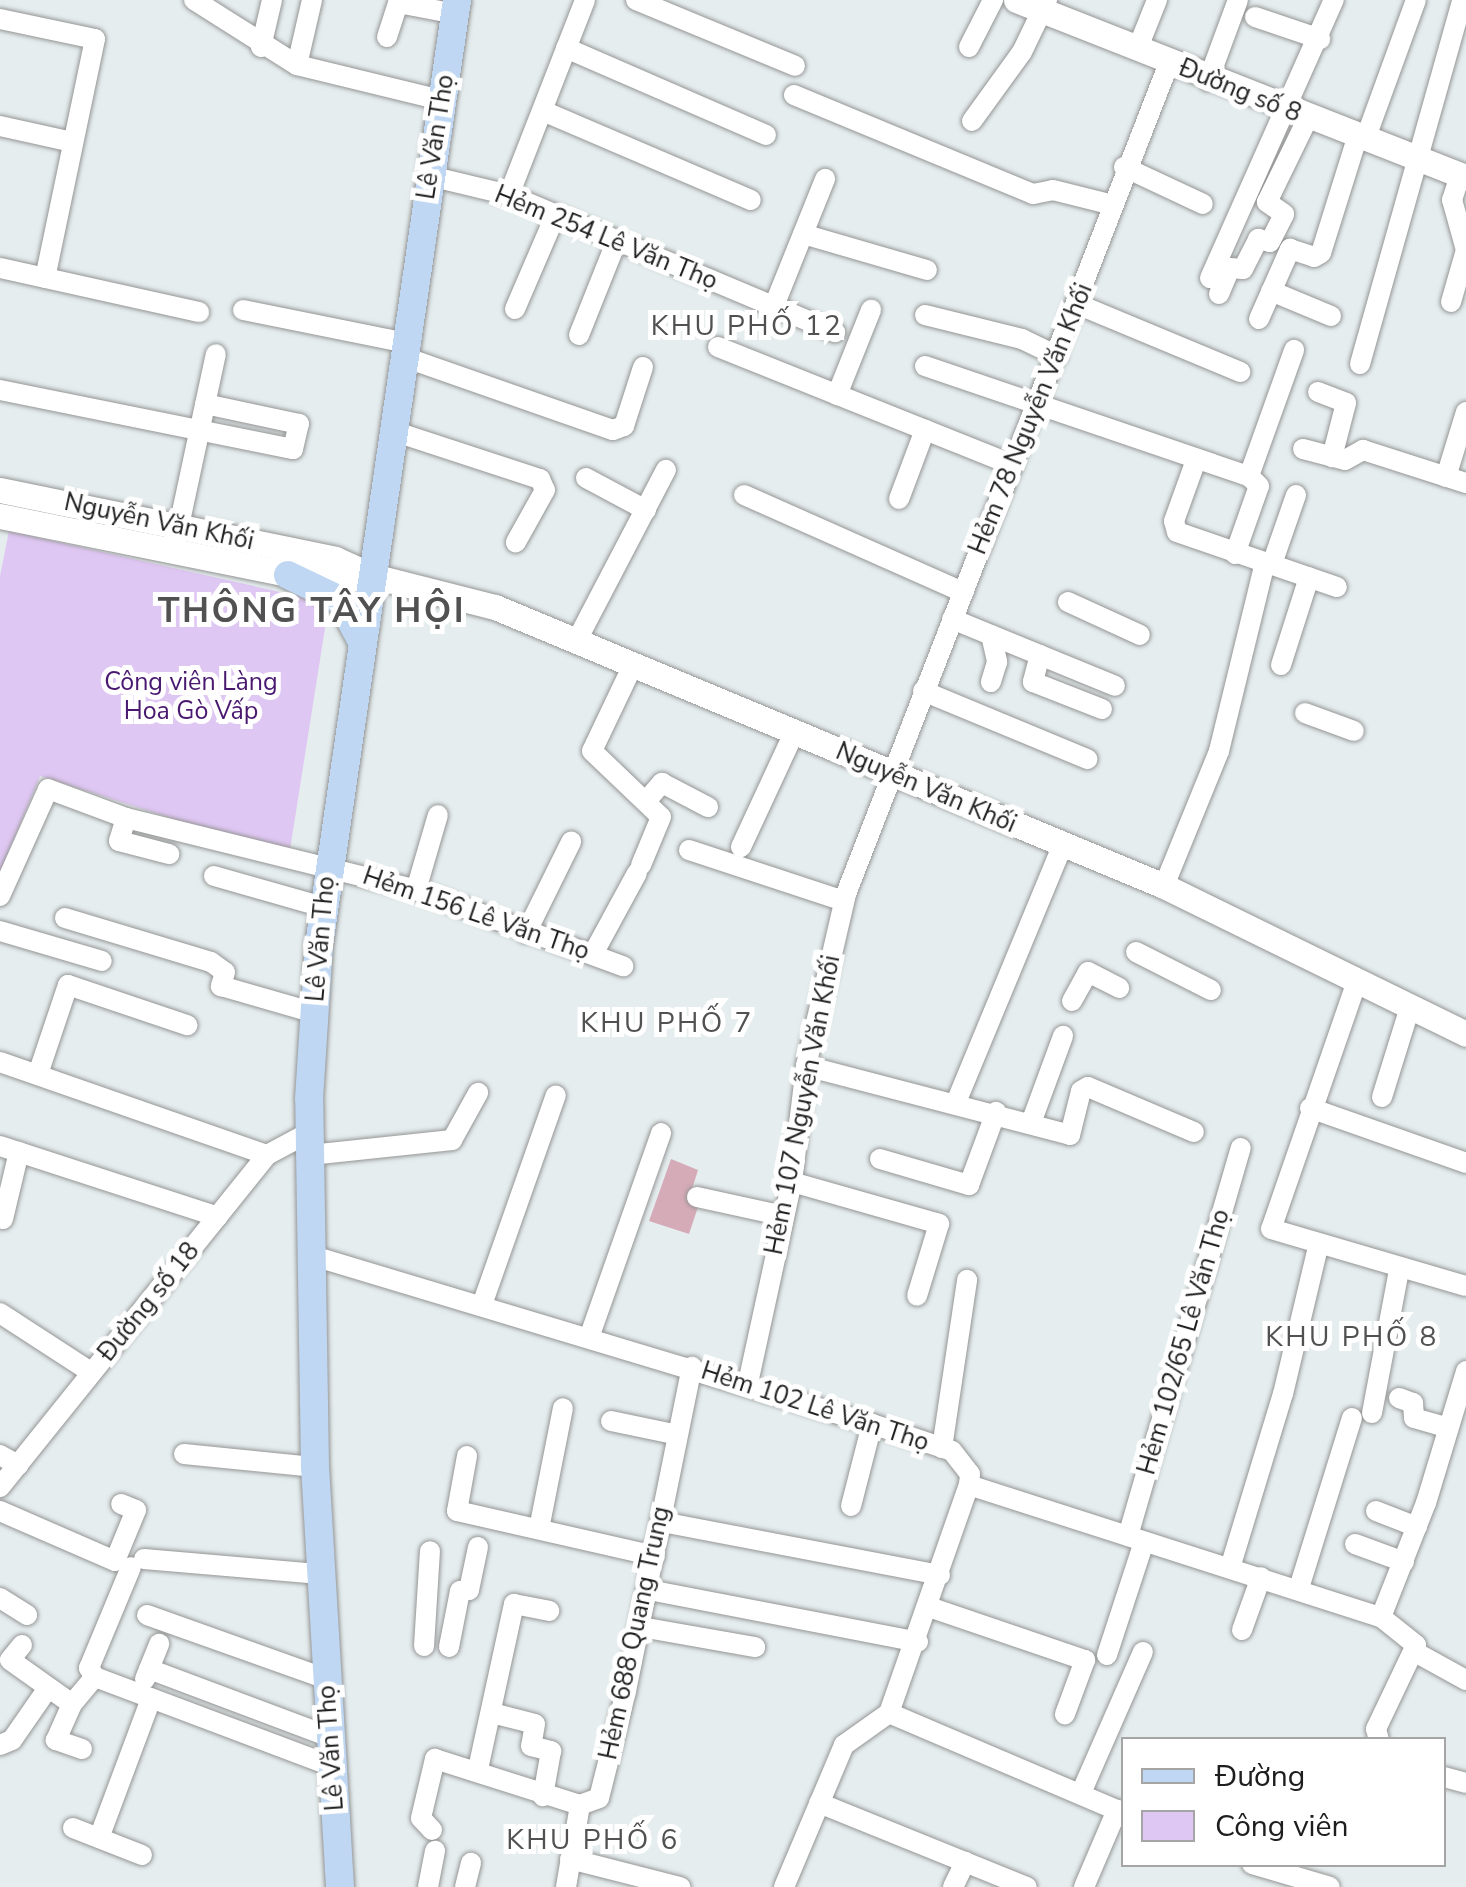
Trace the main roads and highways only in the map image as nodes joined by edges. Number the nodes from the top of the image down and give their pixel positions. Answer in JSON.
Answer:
{"nodes":[{"id":1,"x":456,"y":7,"type":"edge"},
{"id":2,"x":288,"y":575,"type":"road end"},
{"id":3,"x":361,"y":640,"type":"junction"},
{"id":4,"x":340,"y":1887,"type":"edge"}],
"edges":[{"from":1,"to":3,"type":"main road","name":"Lê Văn Thọ"},
{"from":2,"to":3,"type":"main road"},
{"from":3,"to":4,"type":"main road","name":"Lê Văn Thọ"}]}
